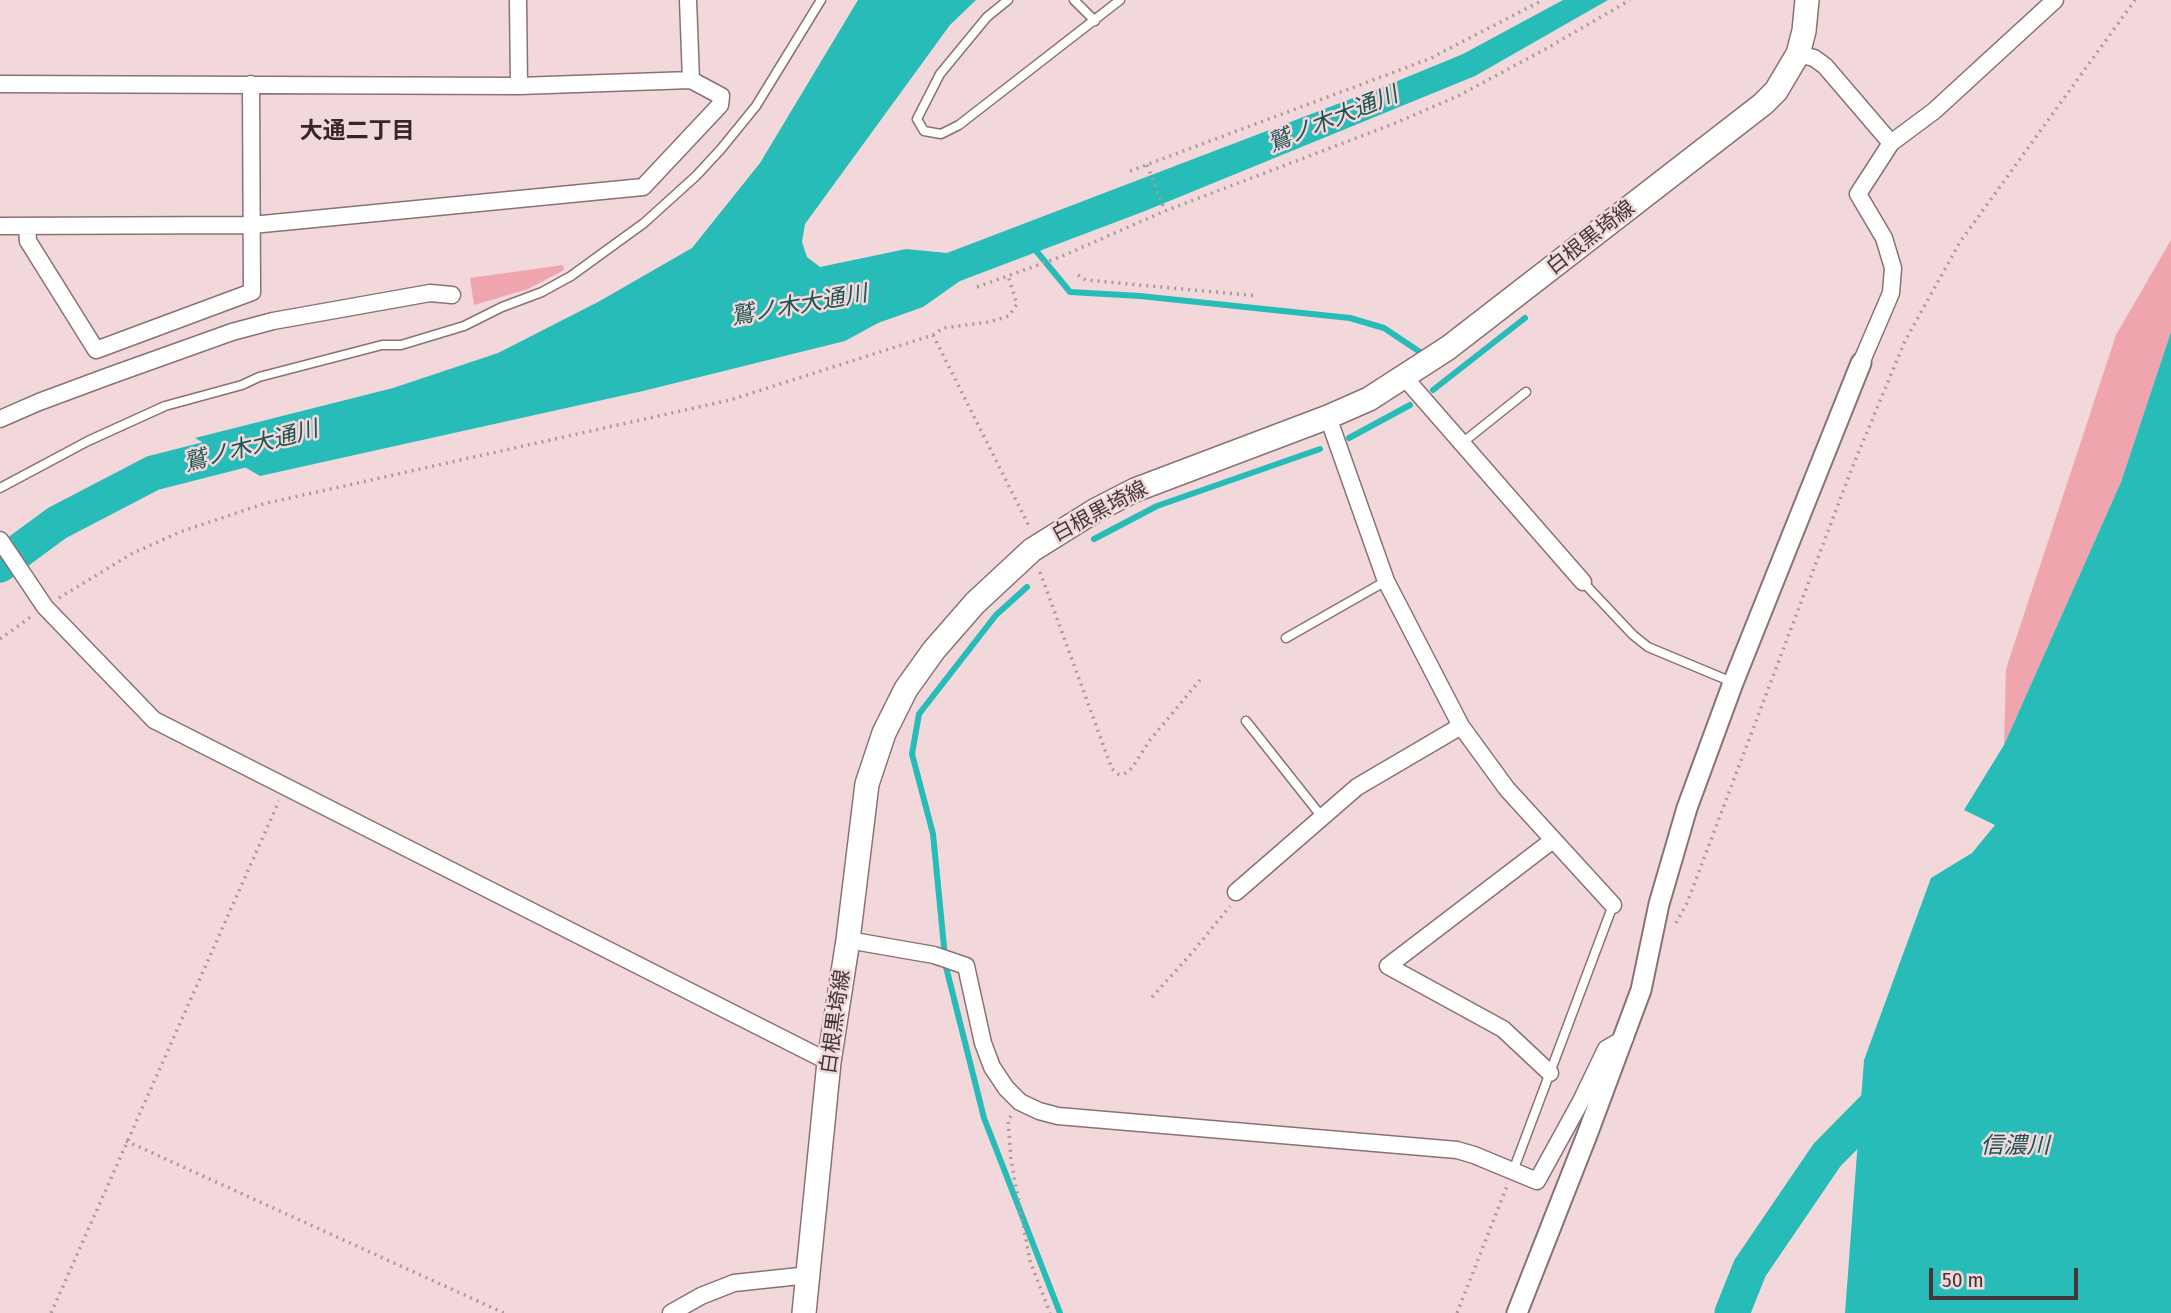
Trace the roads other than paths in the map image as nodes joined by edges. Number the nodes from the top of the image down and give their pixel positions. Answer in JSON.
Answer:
{"nodes":[{"id":1,"x":518,"y":0,"type":"edge"},
{"id":2,"x":688,"y":0,"type":"edge"},
{"id":3,"x":821,"y":0,"type":"edge"},
{"id":4,"x":1008,"y":0,"type":"edge"},
{"id":5,"x":1074,"y":0,"type":"edge"},
{"id":6,"x":1120,"y":0,"type":"edge"},
{"id":7,"x":1807,"y":0,"type":"edge"},
{"id":8,"x":2055,"y":0,"type":"edge"},
{"id":9,"x":1094,"y":21,"type":"junction"},
{"id":10,"x":1798,"y":54,"type":"junction"},
{"id":11,"x":691,"y":80,"type":"junction"},
{"id":12,"x":0,"y":84,"type":"edge"},
{"id":13,"x":251,"y":84,"type":"junction"},
{"id":14,"x":519,"y":86,"type":"junction"},
{"id":15,"x":1891,"y":143,"type":"junction"},
{"id":16,"x":252,"y":225,"type":"junction"},
{"id":17,"x":0,"y":226,"type":"edge"},
{"id":18,"x":27,"y":226,"type":"junction"},
{"id":19,"x":452,"y":295,"type":"dead end"},
{"id":20,"x":1861,"y":363,"type":"joint"},
{"id":21,"x":1405,"y":378,"type":"junction"},
{"id":22,"x":1525,"y":392,"type":"dead end"},
{"id":23,"x":1328,"y":417,"type":"junction"},
{"id":24,"x":0,"y":419,"type":"edge"},
{"id":25,"x":1462,"y":443,"type":"junction"},
{"id":26,"x":0,"y":488,"type":"edge"},
{"id":27,"x":0,"y":540,"type":"edge"},
{"id":28,"x":1386,"y":581,"type":"junction"},
{"id":29,"x":1583,"y":582,"type":"joint"},
{"id":30,"x":1286,"y":638,"type":"dead end"},
{"id":31,"x":1733,"y":682,"type":"junction"},
{"id":32,"x":1246,"y":721,"type":"dead end"},
{"id":33,"x":1461,"y":726,"type":"junction"},
{"id":34,"x":1322,"y":817,"type":"junction"},
{"id":35,"x":1553,"y":840,"type":"junction"},
{"id":36,"x":1236,"y":892,"type":"road end"},
{"id":37,"x":1613,"y":905,"type":"joint"},
{"id":38,"x":848,"y":940,"type":"junction"},
{"id":39,"x":1625,"y":1038,"type":"junction"},
{"id":40,"x":829,"y":1062,"type":"junction"},
{"id":41,"x":1550,"y":1073,"type":"junction"},
{"id":42,"x":1513,"y":1171,"type":"junction"},
{"id":43,"x":809,"y":1275,"type":"junction"},
{"id":44,"x":671,"y":1313,"type":"edge"},
{"id":45,"x":804,"y":1313,"type":"edge"},
{"id":46,"x":1517,"y":1313,"type":"edge"}],
"edges":[{"from":1,"to":14,"type":"street"},
{"from":2,"to":11,"type":"street"},
{"from":3,"to":26,"type":"lane"},
{"from":4,"to":9,"type":"lane"},
{"from":5,"to":9,"type":"lane"},
{"from":6,"to":9,"type":"lane"},
{"from":7,"to":10,"type":"main road","name":"白根黒埼線"},
{"from":8,"to":15,"type":"street"},
{"from":10,"to":15,"type":"street"},
{"from":10,"to":21,"type":"main road","name":"白根黒埼線"},
{"from":11,"to":14,"type":"street"},
{"from":11,"to":16,"type":"street"},
{"from":12,"to":13,"type":"street"},
{"from":13,"to":14,"type":"street"},
{"from":13,"to":16,"type":"street"},
{"from":15,"to":20,"type":"street"},
{"from":16,"to":18,"type":"street"},
{"from":16,"to":18,"type":"street"},
{"from":17,"to":18,"type":"street"},
{"from":19,"to":24,"type":"street"},
{"from":20,"to":31,"type":"street"},
{"from":21,"to":23,"type":"main road","name":"白根黒埼線"},
{"from":21,"to":25,"type":"street"},
{"from":22,"to":25,"type":"lane"},
{"from":23,"to":28,"type":"street"},
{"from":23,"to":38,"type":"main road","name":"白根黒埼線"},
{"from":25,"to":29,"type":"street"},
{"from":27,"to":40,"type":"street"},
{"from":28,"to":30,"type":"lane"},
{"from":28,"to":33,"type":"street"},
{"from":29,"to":31,"type":"lane"},
{"from":31,"to":39,"type":"street"},
{"from":32,"to":34,"type":"lane"},
{"from":33,"to":34,"type":"street"},
{"from":33,"to":35,"type":"street"},
{"from":34,"to":36,"type":"street"},
{"from":35,"to":37,"type":"street"},
{"from":35,"to":41,"type":"street"},
{"from":37,"to":41,"type":"lane"},
{"from":38,"to":40,"type":"main road","name":"白根黒埼線"},
{"from":38,"to":42,"type":"street"},
{"from":39,"to":42,"type":"street"},
{"from":39,"to":46,"type":"street"},
{"from":40,"to":43,"type":"main road","name":"白根黒埼線"},
{"from":41,"to":42,"type":"lane"},
{"from":43,"to":44,"type":"street"},
{"from":43,"to":45,"type":"main road","name":"白根黒埼線"}]}
